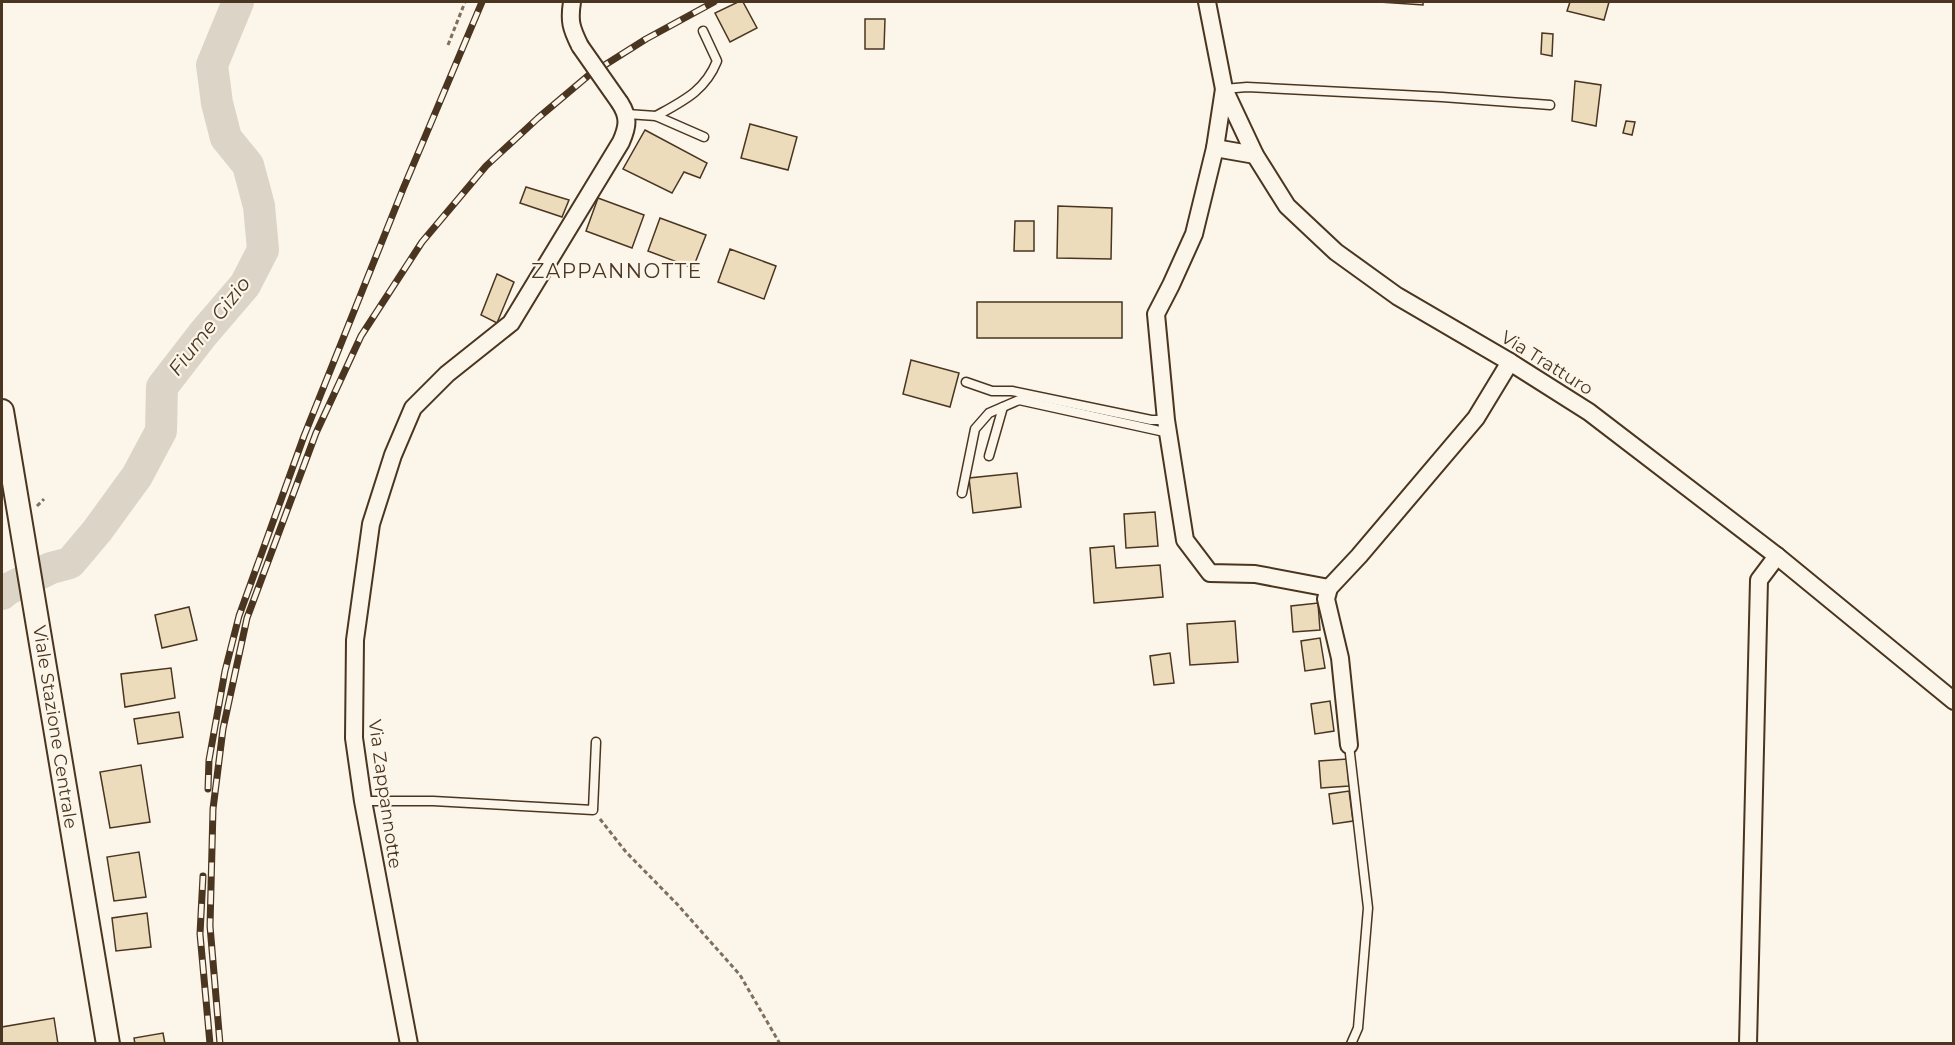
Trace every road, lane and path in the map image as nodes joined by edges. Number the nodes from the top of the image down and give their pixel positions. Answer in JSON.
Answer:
{"nodes":[{"id":1,"x":465,"y":2,"type":"edge"},
{"id":2,"x":572,"y":2,"type":"edge"},
{"id":3,"x":1207,"y":2,"type":"edge"},
{"id":4,"x":703,"y":31,"type":"dead end"},
{"id":5,"x":448,"y":45,"type":"dead end"},
{"id":6,"x":1224,"y":89,"type":"junction"},
{"id":7,"x":1550,"y":105,"type":"dead end"},
{"id":8,"x":624,"y":109,"type":"junction"},
{"id":9,"x":656,"y":116,"type":"junction"},
{"id":10,"x":704,"y":137,"type":"dead end"},
{"id":11,"x":1215,"y":148,"type":"junction"},
{"id":12,"x":1255,"y":155,"type":"junction"},
{"id":13,"x":1510,"y":362,"type":"junction"},
{"id":14,"x":966,"y":382,"type":"dead end"},
{"id":15,"x":1003,"y":407,"type":"junction"},
{"id":16,"x":2,"y":411,"type":"edge"},
{"id":17,"x":1168,"y":427,"type":"junction"},
{"id":18,"x":989,"y":456,"type":"dead end"},
{"id":19,"x":962,"y":493,"type":"dead end"},
{"id":20,"x":1777,"y":556,"type":"junction"},
{"id":21,"x":1329,"y":588,"type":"junction"},
{"id":22,"x":1953,"y":701,"type":"edge"},
{"id":23,"x":596,"y":742,"type":"dead end"},
{"id":24,"x":1349,"y":745,"type":"joint"},
{"id":25,"x":363,"y":801,"type":"junction"},
{"id":26,"x":593,"y":810,"type":"junction"},
{"id":27,"x":108,"y":1044,"type":"edge"},
{"id":28,"x":409,"y":1044,"type":"edge"},
{"id":29,"x":780,"y":1044,"type":"edge"},
{"id":30,"x":1351,"y":1044,"type":"edge"},
{"id":31,"x":1748,"y":1044,"type":"edge"}],
"edges":[{"from":1,"to":5,"type":"path"},
{"from":2,"to":8,"type":"street","bridge":true},
{"from":3,"to":6,"type":"street","name":"Via Tratturo"},
{"from":4,"to":9,"type":"lane"},
{"from":6,"to":7,"type":"lane"},
{"from":6,"to":11,"type":"street"},
{"from":6,"to":12,"type":"street","name":"Via Tratturo"},
{"from":8,"to":9,"type":"lane"},
{"from":8,"to":25,"type":"street","name":"Via Zappannotte"},
{"from":9,"to":10,"type":"lane"},
{"from":11,"to":12,"type":"street"},
{"from":11,"to":17,"type":"street"},
{"from":12,"to":13,"type":"street","name":"Via Tratturo"},
{"from":13,"to":20,"type":"street","name":"Via Tratturo"},
{"from":13,"to":21,"type":"street"},
{"from":14,"to":17,"type":"lane"},
{"from":15,"to":17,"type":"lane"},
{"from":15,"to":18,"type":"lane"},
{"from":15,"to":19,"type":"lane"},
{"from":16,"to":27,"type":"main road","name":"Viale Stazione Centrale"},
{"from":17,"to":21,"type":"street"},
{"from":20,"to":22,"type":"street","name":"Via Tratturo"},
{"from":20,"to":31,"type":"street"},
{"from":21,"to":24,"type":"street"},
{"from":23,"to":26,"type":"lane"},
{"from":24,"to":30,"type":"lane"},
{"from":25,"to":26,"type":"lane"},
{"from":25,"to":28,"type":"street","name":"Via Zappannotte"},
{"from":26,"to":29,"type":"path"}]}
